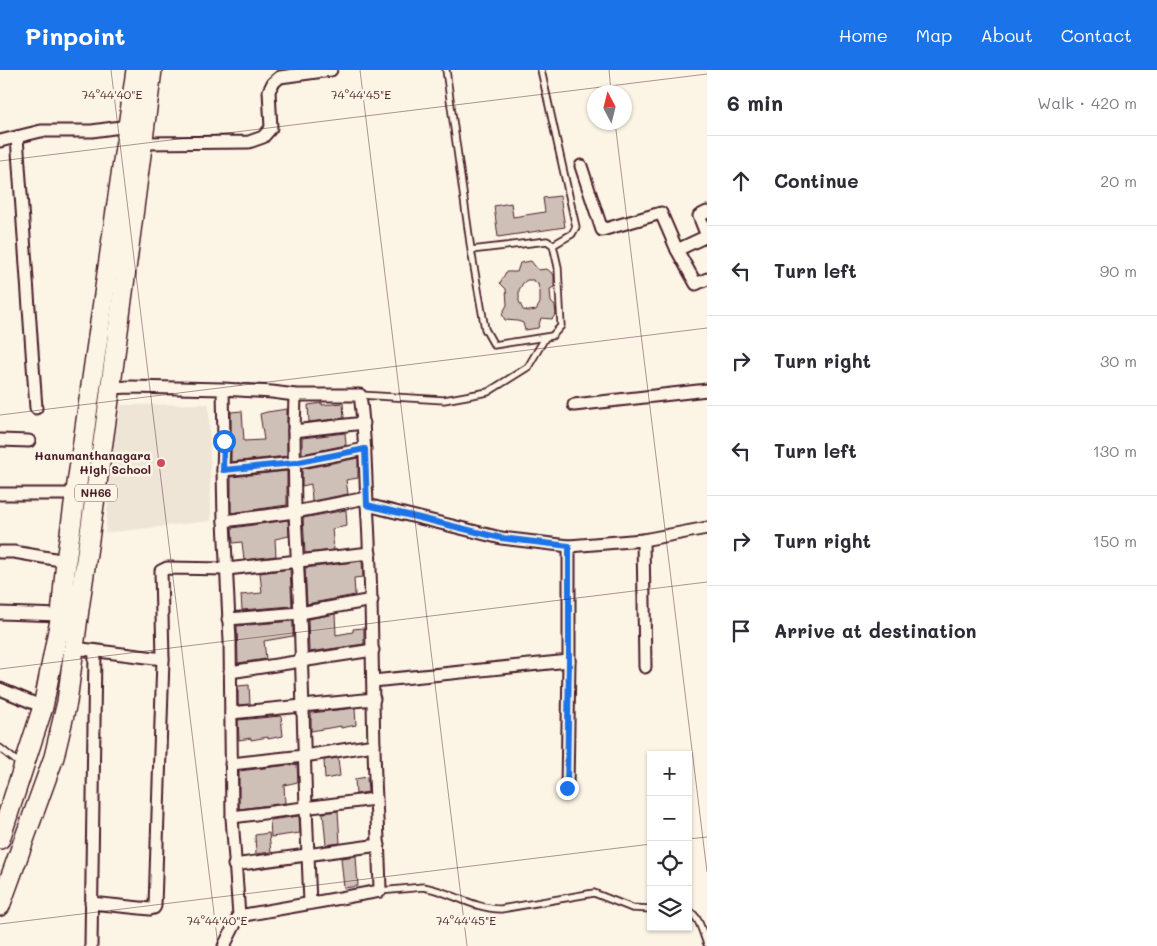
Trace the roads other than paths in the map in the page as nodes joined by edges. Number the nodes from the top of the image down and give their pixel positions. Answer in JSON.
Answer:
{"nodes":[{"id":1,"x":136,"y":70,"type":"edge"},
{"id":2,"x":152,"y":70,"type":"edge"},
{"id":3,"x":331,"y":70,"type":"edge"},
{"id":4,"x":446,"y":70,"type":"edge"},
{"id":5,"x":541,"y":70,"type":"edge"},
{"id":6,"x":128,"y":126,"type":"junction"},
{"id":7,"x":17,"y":137,"type":"junction"},
{"id":8,"x":0,"y":141,"type":"edge"},
{"id":9,"x":143,"y":144,"type":"junction"},
{"id":10,"x":581,"y":166,"type":"dead end"},
{"id":11,"x":707,"y":212,"type":"edge"},
{"id":12,"x":553,"y":245,"type":"junction"},
{"id":13,"x":471,"y":250,"type":"junction"},
{"id":14,"x":677,"y":250,"type":"junction"},
{"id":15,"x":707,"y":279,"type":"edge"},
{"id":16,"x":545,"y":338,"type":"junction"},
{"id":17,"x":111,"y":388,"type":"junction"},
{"id":18,"x":223,"y":389,"type":"junction"},
{"id":19,"x":707,"y":390,"type":"edge"},
{"id":20,"x":295,"y":395,"type":"junction"},
{"id":21,"x":360,"y":395,"type":"junction"},
{"id":22,"x":574,"y":405,"type":"dead end"},
{"id":23,"x":36,"y":408,"type":"dead end"},
{"id":24,"x":364,"y":423,"type":"junction"},
{"id":25,"x":294,"y":431,"type":"junction"},
{"id":26,"x":0,"y":440,"type":"edge"},
{"id":27,"x":30,"y":441,"type":"dead end"},
{"id":28,"x":365,"y":449,"type":"junction"},
{"id":29,"x":294,"y":463,"type":"junction"},
{"id":30,"x":223,"y":470,"type":"junction"},
{"id":31,"x":0,"y":494,"type":"edge"},
{"id":32,"x":76,"y":494,"type":"junction"},
{"id":33,"x":366,"y":501,"type":"junction"},
{"id":34,"x":295,"y":512,"type":"junction"},
{"id":35,"x":224,"y":521,"type":"junction"},
{"id":36,"x":707,"y":528,"type":"edge"},
{"id":37,"x":643,"y":540,"type":"junction"},
{"id":38,"x":569,"y":546,"type":"junction"},
{"id":39,"x":0,"y":552,"type":"edge"},
{"id":40,"x":370,"y":553,"type":"junction"},
{"id":41,"x":66,"y":561,"type":"junction"},
{"id":42,"x":297,"y":561,"type":"junction"},
{"id":43,"x":227,"y":569,"type":"junction"},
{"id":44,"x":372,"y":600,"type":"junction"},
{"id":45,"x":0,"y":613,"type":"edge"},
{"id":46,"x":300,"y":613,"type":"junction"},
{"id":47,"x":61,"y":616,"type":"junction"},
{"id":48,"x":228,"y":620,"type":"junction"},
{"id":49,"x":74,"y":648,"type":"junction"},
{"id":50,"x":373,"y":650,"type":"junction"},
{"id":51,"x":95,"y":651,"type":"junction"},
{"id":52,"x":163,"y":659,"type":"junction"},
{"id":53,"x":569,"y":660,"type":"junction"},
{"id":54,"x":302,"y":661,"type":"junction"},
{"id":55,"x":645,"y":667,"type":"dead end"},
{"id":56,"x":230,"y":672,"type":"junction"},
{"id":57,"x":373,"y":680,"type":"junction"},
{"id":58,"x":0,"y":688,"type":"edge"},
{"id":59,"x":374,"y":699,"type":"junction"},
{"id":60,"x":303,"y":706,"type":"junction"},
{"id":61,"x":43,"y":707,"type":"junction"},
{"id":62,"x":231,"y":712,"type":"junction"},
{"id":63,"x":374,"y":744,"type":"junction"},
{"id":64,"x":0,"y":748,"type":"edge"},
{"id":65,"x":304,"y":756,"type":"junction"},
{"id":66,"x":231,"y":764,"type":"junction"},
{"id":67,"x":24,"y":766,"type":"junction"},
{"id":68,"x":567,"y":788,"type":"dead end"},
{"id":69,"x":376,"y":799,"type":"junction"},
{"id":70,"x":306,"y":808,"type":"junction"},
{"id":71,"x":232,"y":818,"type":"junction"},
{"id":72,"x":0,"y":839,"type":"edge"},
{"id":73,"x":379,"y":845,"type":"junction"},
{"id":74,"x":307,"y":854,"type":"junction"},
{"id":75,"x":234,"y":865,"type":"junction"},
{"id":76,"x":380,"y":891,"type":"junction"},
{"id":77,"x":92,"y":903,"type":"junction"},
{"id":78,"x":310,"y":904,"type":"junction"},
{"id":79,"x":0,"y":906,"type":"edge"},
{"id":80,"x":647,"y":909,"type":"edge"},
{"id":81,"x":692,"y":913,"type":"edge"},
{"id":82,"x":238,"y":916,"type":"junction"},
{"id":83,"x":707,"y":944,"type":"edge"},
{"id":84,"x":91,"y":946,"type":"edge"},
{"id":85,"x":224,"y":946,"type":"edge"}],
"edges":[{"from":1,"to":6,"type":"highway","number":"NH66"},
{"from":2,"to":9,"type":"highway","number":"NH66"},
{"from":3,"to":9,"type":"street"},
{"from":4,"to":13,"type":"lane"},
{"from":5,"to":12,"type":"lane"},
{"from":6,"to":7,"type":"street"},
{"from":6,"to":32,"type":"highway","number":"NH66"},
{"from":7,"to":8,"type":"street"},
{"from":7,"to":23,"type":"street"},
{"from":9,"to":17,"type":"highway","number":"NH66"},
{"from":10,"to":14,"type":"street"},
{"from":11,"to":14,"type":"street"},
{"from":12,"to":13,"type":"lane"},
{"from":12,"to":16,"type":"lane"},
{"from":13,"to":16,"type":"lane"},
{"from":14,"to":15,"type":"street"},
{"from":16,"to":21,"type":"lane"},
{"from":17,"to":18,"type":"street"},
{"from":17,"to":49,"type":"highway","number":"NH66"},
{"from":18,"to":20,"type":"street"},
{"from":18,"to":30,"type":"street"},
{"from":19,"to":22,"type":"street"},
{"from":20,"to":21,"type":"street"},
{"from":20,"to":25,"type":"street"},
{"from":21,"to":24,"type":"street"},
{"from":24,"to":25,"type":"street"},
{"from":24,"to":28,"type":"street"},
{"from":25,"to":29,"type":"street"},
{"from":26,"to":27,"type":"street"},
{"from":28,"to":29,"type":"street"},
{"from":28,"to":33,"type":"street"},
{"from":29,"to":30,"type":"street"},
{"from":29,"to":34,"type":"street"},
{"from":30,"to":35,"type":"street"},
{"from":31,"to":32,"type":"street"},
{"from":32,"to":41,"type":"highway","number":"NH66"},
{"from":33,"to":34,"type":"street"},
{"from":33,"to":38,"type":"street"},
{"from":33,"to":40,"type":"street"},
{"from":34,"to":35,"type":"street"},
{"from":34,"to":42,"type":"street"},
{"from":35,"to":43,"type":"street"},
{"from":36,"to":37,"type":"street"},
{"from":37,"to":38,"type":"street"},
{"from":37,"to":55,"type":"street"},
{"from":38,"to":53,"type":"street"},
{"from":39,"to":41,"type":"street"},
{"from":40,"to":42,"type":"street"},
{"from":40,"to":44,"type":"street"},
{"from":41,"to":47,"type":"highway","number":"NH66"},
{"from":42,"to":43,"type":"street"},
{"from":42,"to":46,"type":"street"},
{"from":43,"to":48,"type":"street"},
{"from":43,"to":52,"type":"street"},
{"from":44,"to":46,"type":"street"},
{"from":44,"to":50,"type":"street"},
{"from":45,"to":47,"type":"street"},
{"from":46,"to":48,"type":"street"},
{"from":46,"to":54,"type":"street"},
{"from":47,"to":61,"type":"highway","number":"NH66"},
{"from":48,"to":56,"type":"street"},
{"from":49,"to":51,"type":"street"},
{"from":49,"to":79,"type":"highway","number":"NH66"},
{"from":50,"to":54,"type":"street"},
{"from":50,"to":57,"type":"street"},
{"from":51,"to":52,"type":"street"},
{"from":51,"to":77,"type":"street"},
{"from":52,"to":77,"type":"street"},
{"from":53,"to":57,"type":"street"},
{"from":53,"to":68,"type":"street"},
{"from":54,"to":56,"type":"street"},
{"from":54,"to":60,"type":"street"},
{"from":56,"to":62,"type":"street"},
{"from":57,"to":59,"type":"street"},
{"from":58,"to":61,"type":"street"},
{"from":59,"to":60,"type":"street"},
{"from":59,"to":63,"type":"street"},
{"from":60,"to":62,"type":"street"},
{"from":60,"to":65,"type":"street"},
{"from":61,"to":67,"type":"highway","number":"NH66"},
{"from":62,"to":66,"type":"street"},
{"from":63,"to":65,"type":"street"},
{"from":63,"to":69,"type":"street"},
{"from":64,"to":67,"type":"lane"},
{"from":65,"to":66,"type":"street"},
{"from":65,"to":70,"type":"street"},
{"from":66,"to":71,"type":"street"},
{"from":67,"to":72,"type":"highway","number":"NH66"},
{"from":69,"to":70,"type":"street"},
{"from":69,"to":73,"type":"street"},
{"from":70,"to":71,"type":"street"},
{"from":70,"to":74,"type":"street"},
{"from":71,"to":75,"type":"street"},
{"from":73,"to":74,"type":"street"},
{"from":73,"to":76,"type":"street"},
{"from":74,"to":75,"type":"street"},
{"from":74,"to":78,"type":"street"},
{"from":75,"to":82,"type":"street"},
{"from":76,"to":78,"type":"street"},
{"from":76,"to":80,"type":"lane"},
{"from":77,"to":84,"type":"street"},
{"from":78,"to":82,"type":"street"},
{"from":81,"to":83,"type":"lane"},
{"from":82,"to":85,"type":"street"}]}
